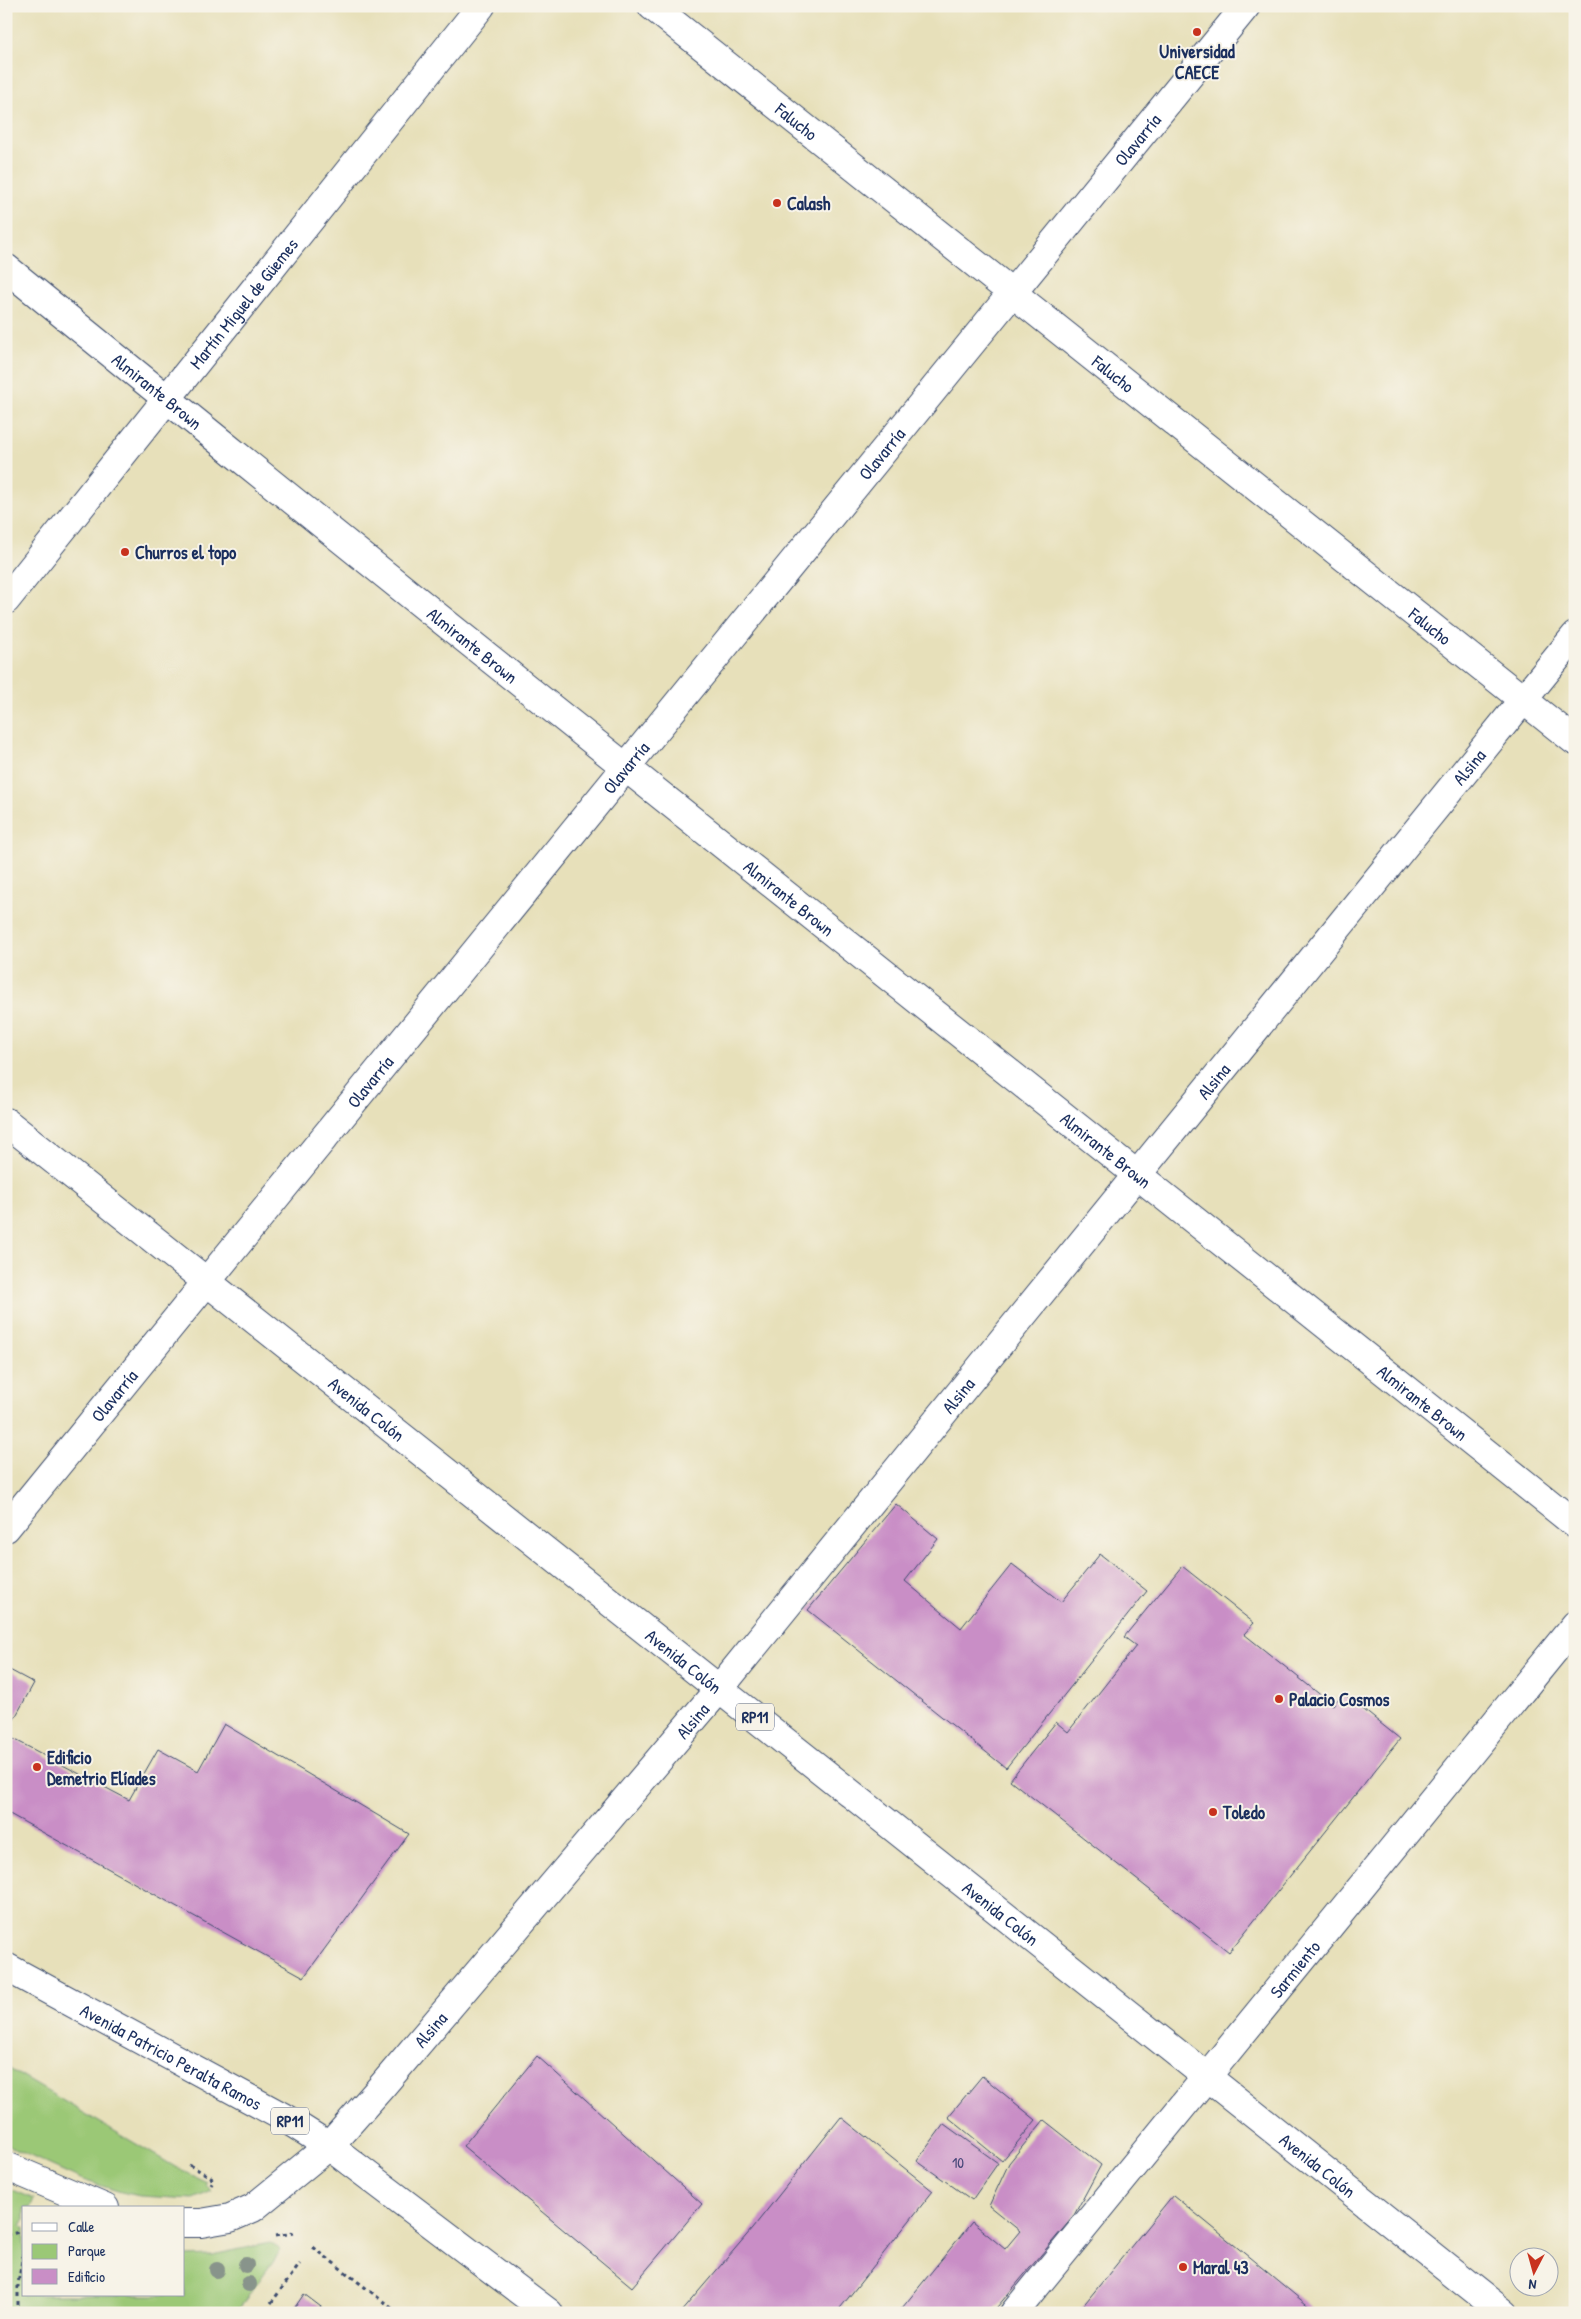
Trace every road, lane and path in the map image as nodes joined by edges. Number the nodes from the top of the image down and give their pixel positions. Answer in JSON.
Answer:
{"nodes":[{"id":1,"x":482,"y":6,"type":"edge"},
{"id":2,"x":652,"y":6,"type":"edge"},
{"id":3,"x":1246,"y":6,"type":"edge"},
{"id":4,"x":6,"y":268,"type":"edge"},
{"id":5,"x":1013,"y":293,"type":"junction"},
{"id":6,"x":167,"y":399,"type":"junction"},
{"id":7,"x":6,"y":600,"type":"edge"},
{"id":8,"x":1575,"y":636,"type":"edge"},
{"id":9,"x":1524,"y":700,"type":"junction"},
{"id":10,"x":1575,"y":741,"type":"edge"},
{"id":11,"x":625,"y":768,"type":"junction"},
{"id":12,"x":6,"y":1122,"type":"edge"},
{"id":13,"x":1137,"y":1174,"type":"junction"},
{"id":14,"x":207,"y":1282,"type":"junction"},
{"id":15,"x":1575,"y":1524,"type":"edge"},
{"id":16,"x":6,"y":1528,"type":"edge"},
{"id":17,"x":1575,"y":1625,"type":"edge"},
{"id":18,"x":719,"y":1689,"type":"junction"},
{"id":19,"x":6,"y":1967,"type":"edge"},
{"id":20,"x":1207,"y":2077,"type":"junction"},
{"id":21,"x":329,"y":2146,"type":"junction"},
{"id":22,"x":189,"y":2165,"type":"dead end"},
{"id":23,"x":6,"y":2166,"type":"edge"},
{"id":24,"x":210,"y":2187,"type":"dead end"},
{"id":25,"x":100,"y":2206,"type":"edge"},
{"id":26,"x":185,"y":2224,"type":"edge"},
{"id":27,"x":22,"y":2231,"type":"edge"},
{"id":28,"x":6,"y":2235,"type":"edge"},
{"id":29,"x":313,"y":2247,"type":"dead end"},
{"id":30,"x":22,"y":2261,"type":"edge"},
{"id":31,"x":300,"y":2264,"type":"dead end"},
{"id":32,"x":271,"y":2304,"type":"dead end"},
{"id":33,"x":18,"y":2313,"type":"edge"},
{"id":34,"x":398,"y":2313,"type":"edge"},
{"id":35,"x":549,"y":2313,"type":"edge"},
{"id":36,"x":1014,"y":2313,"type":"edge"},
{"id":37,"x":1504,"y":2313,"type":"edge"}],
"edges":[{"from":1,"to":6,"type":"street","name":"Martín Miguel de Güemes"},
{"from":2,"to":5,"type":"street","name":"Falucho"},
{"from":3,"to":5,"type":"street","name":"Olavarría"},
{"from":4,"to":6,"type":"street","name":"Almirante Brown"},
{"from":5,"to":9,"type":"street","name":"Falucho"},
{"from":5,"to":11,"type":"street","name":"Olavarría"},
{"from":6,"to":7,"type":"street","name":"Martín Miguel de Güemes"},
{"from":6,"to":11,"type":"street","name":"Almirante Brown"},
{"from":8,"to":9,"type":"street","name":"Alsina"},
{"from":9,"to":10,"type":"street","name":"Falucho"},
{"from":9,"to":13,"type":"street","name":"Alsina"},
{"from":11,"to":13,"type":"street","name":"Almirante Brown"},
{"from":11,"to":14,"type":"street","name":"Olavarría"},
{"from":12,"to":14,"type":"street","name":"Avenida Colón","number":"RP11"},
{"from":13,"to":15,"type":"street","name":"Almirante Brown"},
{"from":13,"to":18,"type":"street","name":"Alsina"},
{"from":14,"to":16,"type":"street","name":"Olavarría"},
{"from":14,"to":18,"type":"street","name":"Avenida Colón","number":"RP11"},
{"from":17,"to":20,"type":"street","name":"Sarmiento"},
{"from":18,"to":20,"type":"street","name":"Avenida Colón","number":"RP11"},
{"from":18,"to":21,"type":"street","name":"Alsina"},
{"from":19,"to":21,"type":"street","name":"Avenida Patricio Peralta Ramos","number":"RP11"},
{"from":20,"to":36,"type":"street","name":"Sarmiento"},
{"from":20,"to":37,"type":"street","name":"Avenida Colón","number":"RP11"},
{"from":21,"to":26,"type":"street","name":"Alsina"},
{"from":21,"to":35,"type":"street","name":"Avenida Patricio Peralta Ramos","number":"RP11"},
{"from":22,"to":24,"type":"path"},
{"from":23,"to":25,"type":"street"},
{"from":27,"to":28,"type":"path"},
{"from":29,"to":34,"type":"path"},
{"from":30,"to":33,"type":"path"},
{"from":31,"to":32,"type":"path"}]}
